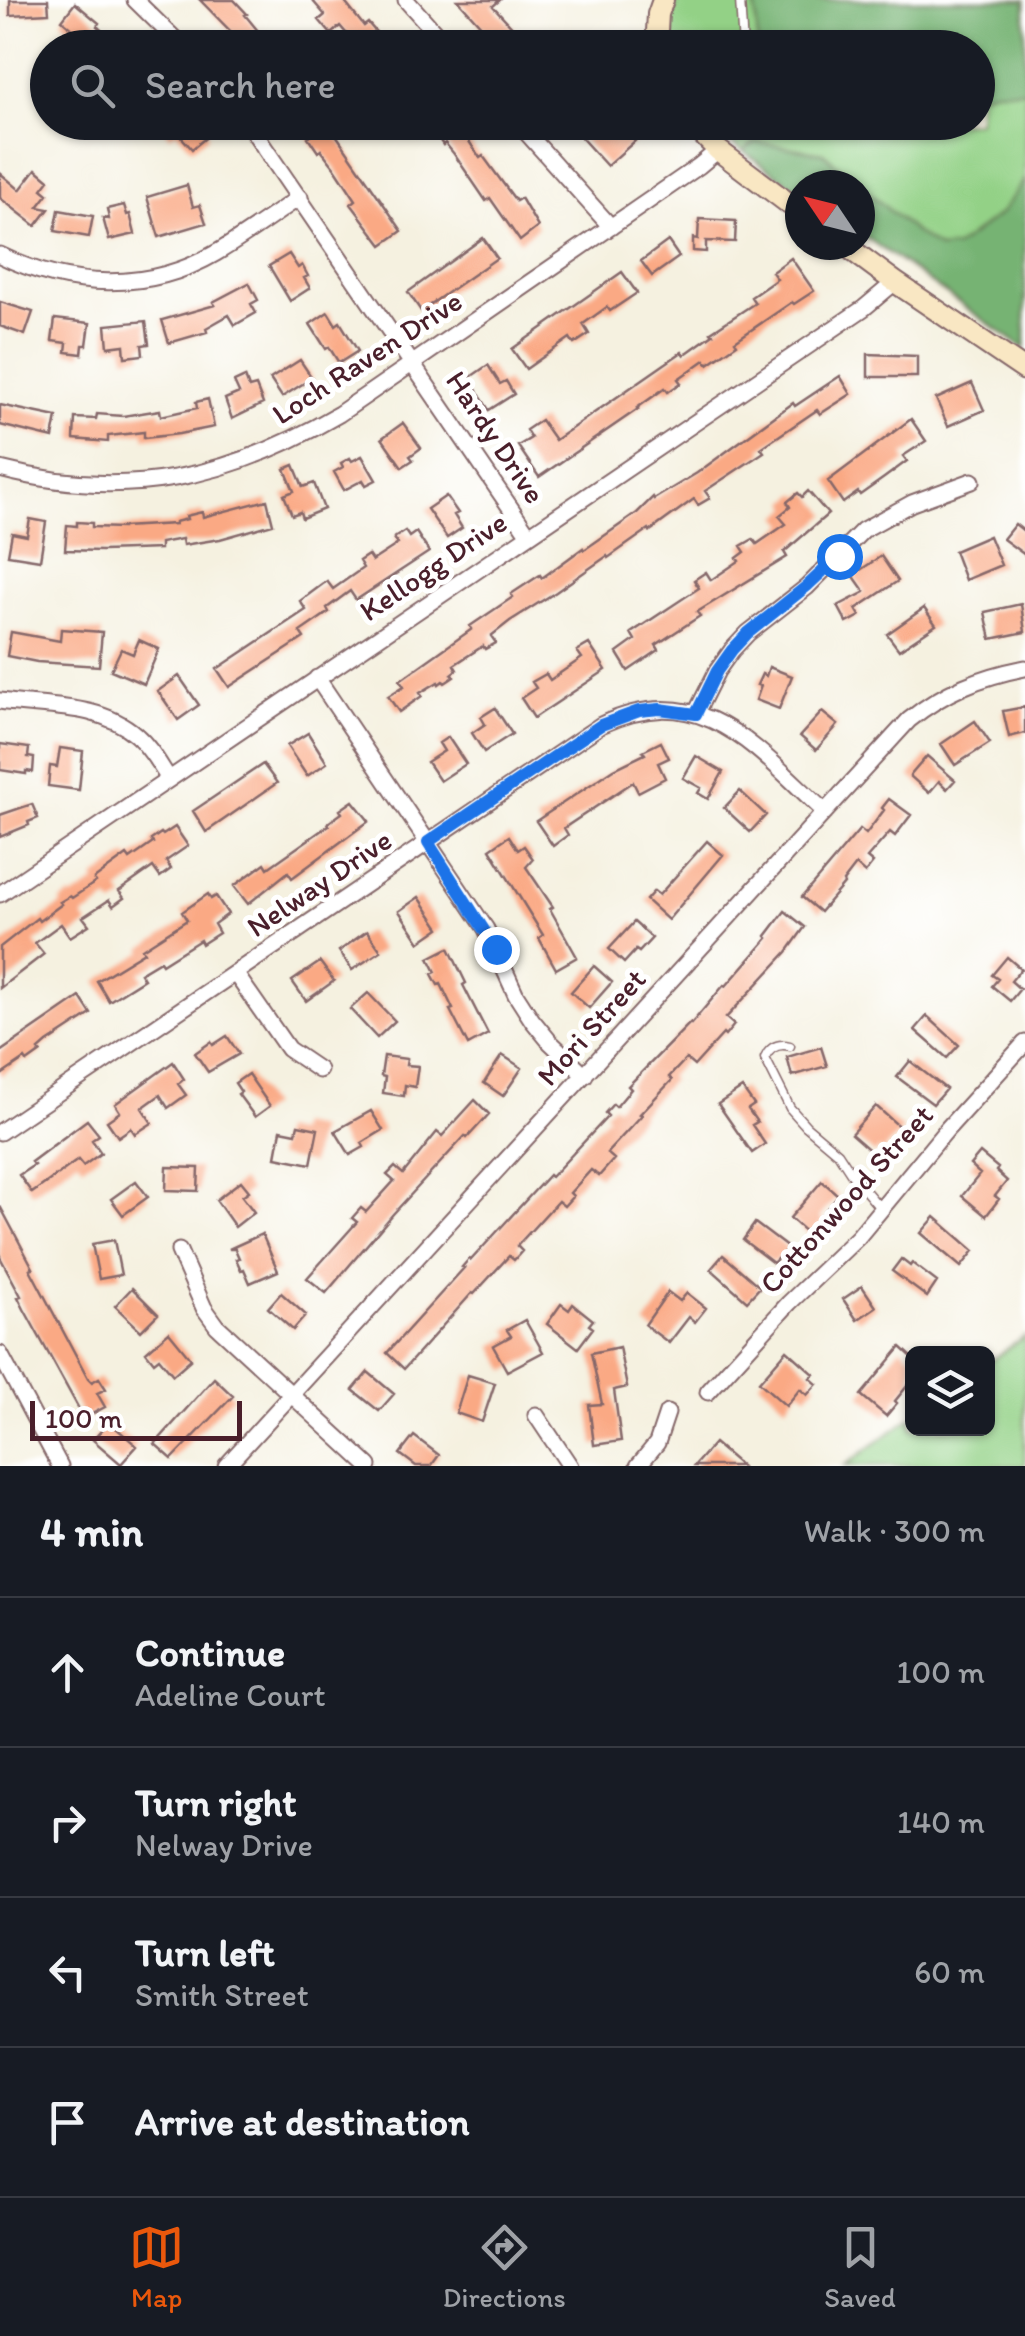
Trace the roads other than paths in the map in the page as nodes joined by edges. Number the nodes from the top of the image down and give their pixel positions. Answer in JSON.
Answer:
{"nodes":[{"id":1,"x":134,"y":0,"type":"edge"},
{"id":2,"x":406,"y":0,"type":"edge"},
{"id":3,"x":663,"y":0,"type":"edge"},
{"id":4,"x":740,"y":0,"type":"edge"},
{"id":5,"x":165,"y":30,"type":"edge"},
{"id":6,"x":433,"y":30,"type":"edge"},
{"id":7,"x":657,"y":30,"type":"edge"},
{"id":8,"x":742,"y":30,"type":"edge"},
{"id":9,"x":260,"y":140,"type":"edge"},
{"id":10,"x":533,"y":140,"type":"edge"},
{"id":11,"x":704,"y":140,"type":"edge"},
{"id":12,"x":714,"y":140,"type":"edge"},
{"id":13,"x":300,"y":197,"type":"junction"},
{"id":14,"x":785,"y":199,"type":"edge"},
{"id":15,"x":611,"y":227,"type":"junction"},
{"id":16,"x":0,"y":255,"type":"edge"},
{"id":17,"x":865,"y":260,"type":"edge"},
{"id":18,"x":895,"y":282,"type":"junction"},
{"id":19,"x":413,"y":364,"type":"junction"},
{"id":20,"x":1025,"y":370,"type":"edge"},
{"id":21,"x":0,"y":470,"type":"edge"},
{"id":22,"x":972,"y":481,"type":"dead end"},
{"id":23,"x":529,"y":534,"type":"junction"},
{"id":24,"x":1025,"y":668,"type":"edge"},
{"id":25,"x":317,"y":678,"type":"junction"},
{"id":26,"x":0,"y":701,"type":"edge"},
{"id":27,"x":696,"y":714,"type":"junction"},
{"id":28,"x":170,"y":779,"type":"junction"},
{"id":29,"x":825,"y":812,"type":"junction"},
{"id":30,"x":428,"y":842,"type":"junction"},
{"id":31,"x":0,"y":894,"type":"edge"},
{"id":32,"x":235,"y":973,"type":"junction"},
{"id":33,"x":1025,"y":1044,"type":"edge"},
{"id":34,"x":790,"y":1046,"type":"dead end"},
{"id":35,"x":318,"y":1070,"type":"dead end"},
{"id":36,"x":585,"y":1074,"type":"junction"},
{"id":37,"x":0,"y":1132,"type":"edge"},
{"id":38,"x":880,"y":1208,"type":"junction"},
{"id":39,"x":178,"y":1250,"type":"dead end"},
{"id":40,"x":0,"y":1354,"type":"edge"},
{"id":41,"x":708,"y":1392,"type":"dead end"},
{"id":42,"x":292,"y":1395,"type":"junction"},
{"id":43,"x":666,"y":1413,"type":"dead end"},
{"id":44,"x":536,"y":1414,"type":"dead end"},
{"id":45,"x":60,"y":1466,"type":"edge"},
{"id":46,"x":226,"y":1466,"type":"edge"},
{"id":47,"x":368,"y":1466,"type":"edge"},
{"id":48,"x":570,"y":1466,"type":"edge"},
{"id":49,"x":638,"y":1466,"type":"edge"}],
"edges":[{"from":1,"to":5,"type":"street"},
{"from":2,"to":6,"type":"street"},
{"from":3,"to":7,"type":"main road"},
{"from":4,"to":8,"type":"lane"},
{"from":9,"to":13,"type":"street","name":"Hardy Drive"},
{"from":10,"to":15,"type":"street"},
{"from":11,"to":15,"type":"street","name":"Loch Raven Drive"},
{"from":12,"to":14,"type":"main road"},
{"from":13,"to":16,"type":"street"},
{"from":13,"to":19,"type":"street","name":"Hardy Drive"},
{"from":15,"to":19,"type":"street","name":"Loch Raven Drive"},
{"from":17,"to":18,"type":"main road"},
{"from":18,"to":20,"type":"main road"},
{"from":18,"to":23,"type":"street","name":"Kellogg Drive"},
{"from":19,"to":21,"type":"street","name":"Loch Raven Drive"},
{"from":19,"to":23,"type":"street","name":"Hardy Drive"},
{"from":22,"to":27,"type":"street"},
{"from":23,"to":25,"type":"street","name":"Kellogg Drive"},
{"from":24,"to":29,"type":"street","name":"Mori Street"},
{"from":25,"to":28,"type":"street","name":"Kellogg Drive"},
{"from":25,"to":30,"type":"street"},
{"from":26,"to":28,"type":"street"},
{"from":27,"to":29,"type":"street","name":"Nelway Drive"},
{"from":27,"to":30,"type":"street","name":"Nelway Drive"},
{"from":28,"to":31,"type":"street","name":"Kellogg Drive"},
{"from":29,"to":36,"type":"street","name":"Mori Street"},
{"from":30,"to":32,"type":"street","name":"Nelway Drive"},
{"from":30,"to":36,"type":"street"},
{"from":32,"to":35,"type":"street"},
{"from":32,"to":37,"type":"street","name":"Nelway Drive"},
{"from":33,"to":38,"type":"street","name":"Cottonwood Street"},
{"from":34,"to":38,"type":"lane"},
{"from":36,"to":42,"type":"street","name":"Mori Street"},
{"from":38,"to":41,"type":"street","name":"Cottonwood Street"},
{"from":39,"to":42,"type":"street"},
{"from":40,"to":45,"type":"street"},
{"from":42,"to":46,"type":"street","name":"Mori Street"},
{"from":42,"to":47,"type":"street"},
{"from":43,"to":49,"type":"street"},
{"from":44,"to":48,"type":"street"}]}
